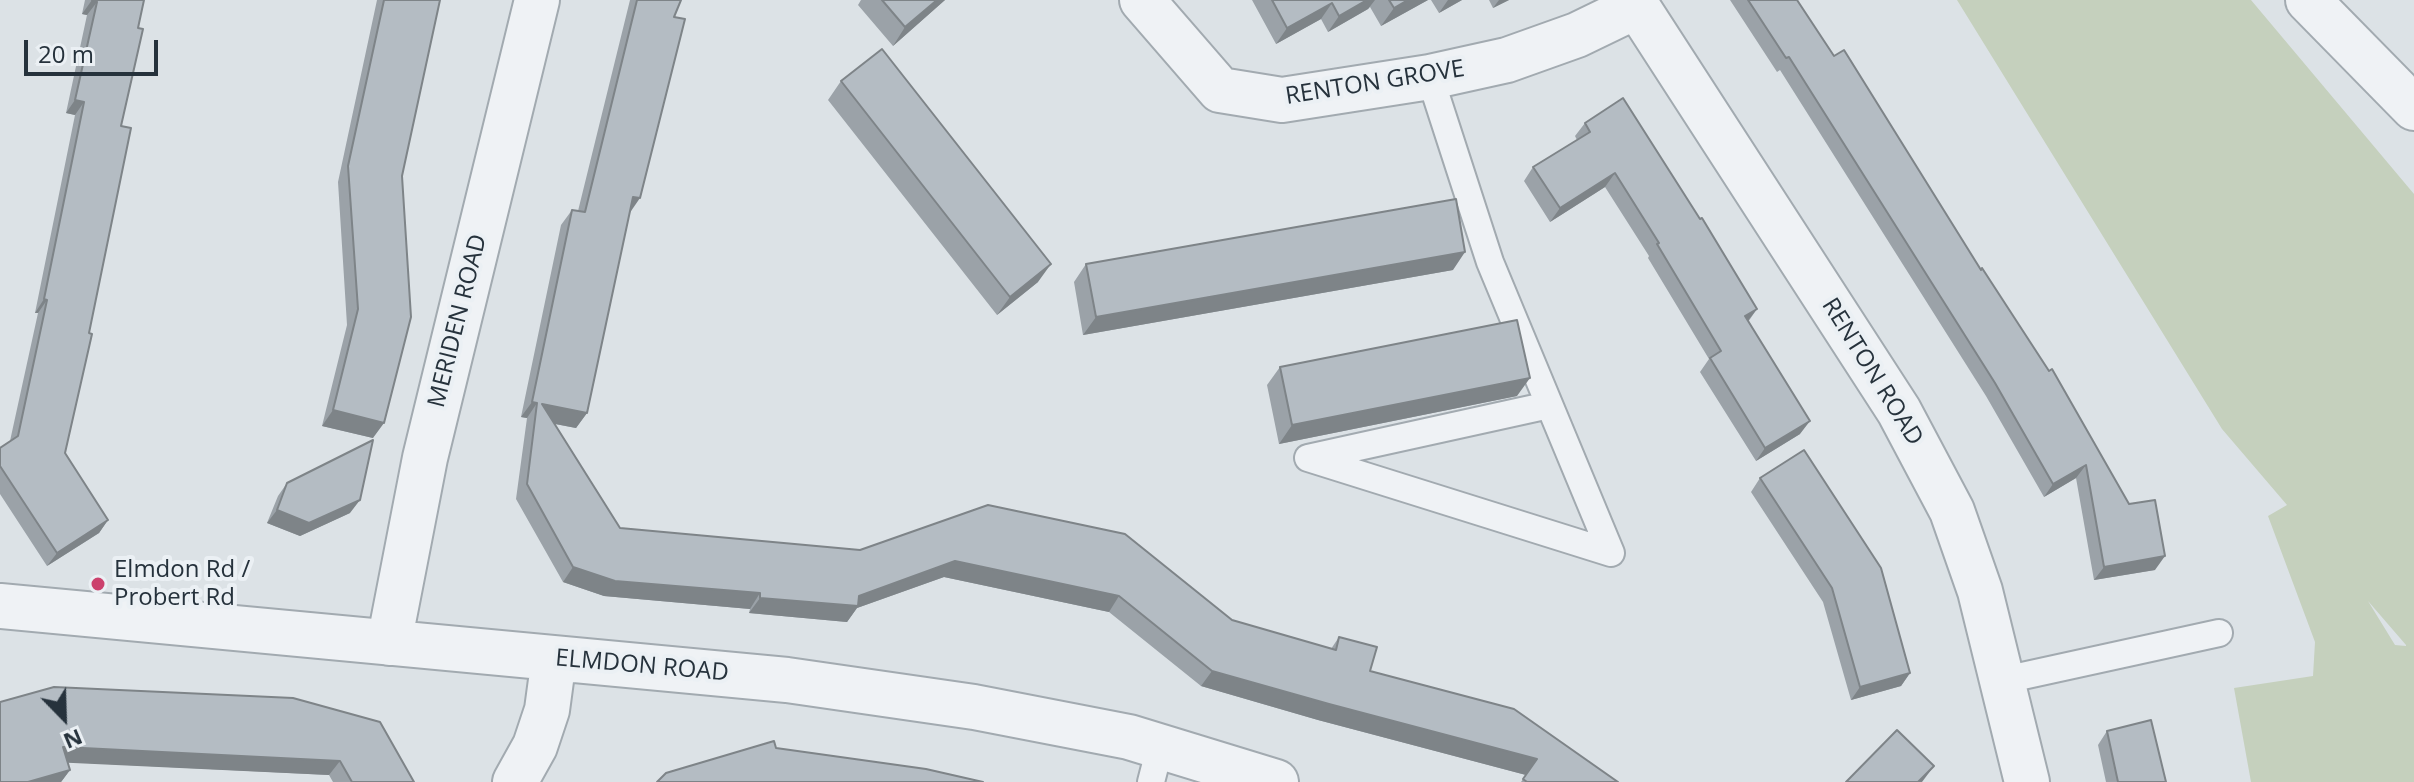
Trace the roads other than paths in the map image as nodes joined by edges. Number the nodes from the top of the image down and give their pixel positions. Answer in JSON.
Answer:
{"nodes":[{"id":1,"x":537,"y":0,"type":"edge"},
{"id":2,"x":1142,"y":0,"type":"edge"},
{"id":3,"x":2310,"y":2,"type":"edge"},
{"id":4,"x":1635,"y":3,"type":"edge"},
{"id":5,"x":1430,"y":77,"type":"junction"},
{"id":6,"x":2414,"y":108,"type":"edge"},
{"id":7,"x":1549,"y":405,"type":"junction"},
{"id":8,"x":0,"y":606,"type":"edge"},
{"id":9,"x":2219,"y":633,"type":"dead end"},
{"id":10,"x":389,"y":643,"type":"junction"},
{"id":11,"x":554,"y":658,"type":"junction"},
{"id":12,"x":2004,"y":680,"type":"junction"},
{"id":13,"x":1155,"y":765,"type":"edge"},
{"id":14,"x":515,"y":782,"type":"edge"},
{"id":15,"x":1276,"y":782,"type":"edge"},
{"id":16,"x":2027,"y":782,"type":"edge"}],
"edges":[{"from":1,"to":10,"type":"street","name":"MERIDEN ROAD"},
{"from":2,"to":5,"type":"street","name":"RENTON GROVE"},
{"from":3,"to":6,"type":"street"},
{"from":4,"to":5,"type":"street","name":"RENTON GROVE"},
{"from":4,"to":12,"type":"street","name":"RENTON ROAD"},
{"from":5,"to":7,"type":"lane"},
{"from":7,"to":7,"type":"lane"},
{"from":8,"to":10,"type":"street","name":"ELMDON ROAD"},
{"from":9,"to":12,"type":"lane"},
{"from":10,"to":11,"type":"street","name":"ELMDON ROAD"},
{"from":11,"to":13,"type":"street","name":"ELMDON ROAD"},
{"from":11,"to":14,"type":"street"},
{"from":12,"to":16,"type":"street","name":"RENTON ROAD"},
{"from":13,"to":15,"type":"street","name":"ELMDON ROAD"}]}
